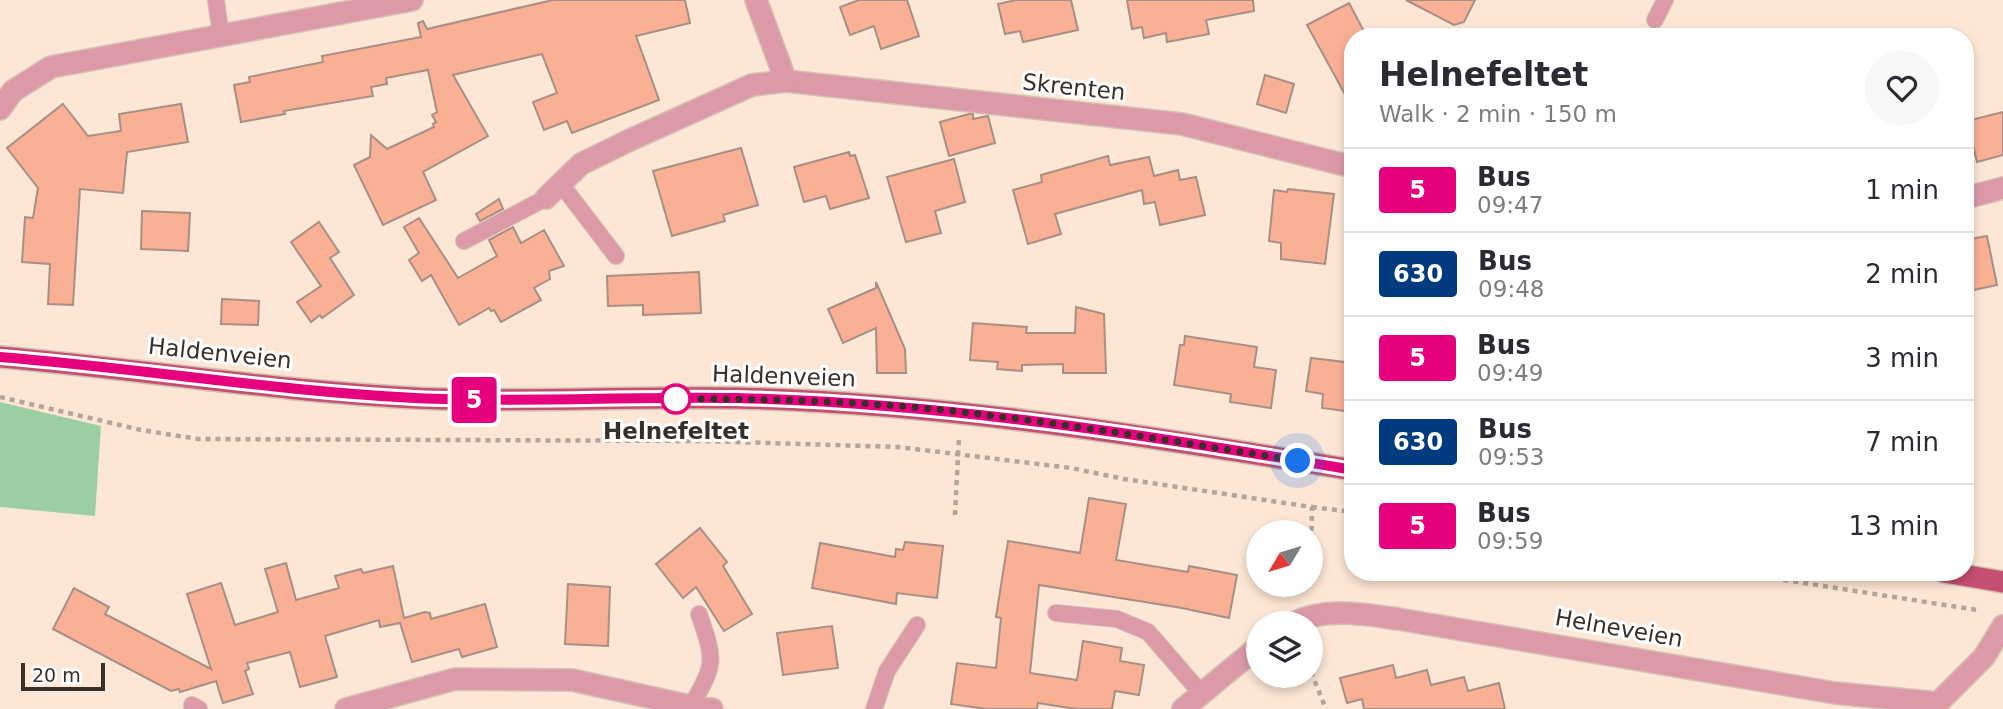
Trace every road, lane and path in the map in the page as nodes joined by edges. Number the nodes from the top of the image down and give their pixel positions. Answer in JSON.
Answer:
{"nodes":[{"id":1,"x":216,"y":0,"type":"edge"},
{"id":2,"x":412,"y":0,"type":"edge"},
{"id":3,"x":756,"y":0,"type":"edge"},
{"id":4,"x":1665,"y":0,"type":"edge"},
{"id":5,"x":1655,"y":20,"type":"dead end"},
{"id":6,"x":221,"y":36,"type":"junction"},
{"id":7,"x":786,"y":81,"type":"junction"},
{"id":8,"x":0,"y":109,"type":"edge"},
{"id":9,"x":1344,"y":165,"type":"edge"},
{"id":10,"x":2003,"y":188,"type":"edge"},
{"id":11,"x":554,"y":191,"type":"junction"},
{"id":12,"x":1974,"y":196,"type":"edge"},
{"id":13,"x":464,"y":241,"type":"dead end"},
{"id":14,"x":616,"y":256,"type":"dead end"},
{"id":15,"x":0,"y":357,"type":"edge"},
{"id":16,"x":0,"y":397,"type":"edge"},
{"id":17,"x":960,"y":412,"type":"junction"},
{"id":18,"x":699,"y":433,"type":"dead end"},
{"id":19,"x":574,"y":435,"type":"dead end"},
{"id":20,"x":570,"y":441,"type":"junction"},
{"id":21,"x":703,"y":441,"type":"junction"},
{"id":22,"x":957,"y":454,"type":"junction"},
{"id":23,"x":1344,"y":468,"type":"edge"},
{"id":24,"x":1312,"y":507,"type":"junction"},
{"id":25,"x":1344,"y":511,"type":"edge"},
{"id":26,"x":955,"y":515,"type":"dead end"},
{"id":27,"x":1312,"y":520,"type":"edge"},
{"id":28,"x":1974,"y":577,"type":"edge"},
{"id":29,"x":1792,"y":581,"type":"edge"},
{"id":30,"x":2003,"y":582,"type":"edge"},
{"id":31,"x":1977,"y":610,"type":"dead end"},
{"id":32,"x":1056,"y":613,"type":"dead end"},
{"id":33,"x":699,"y":614,"type":"dead end"},
{"id":34,"x":1323,"y":614,"type":"edge"},
{"id":35,"x":917,"y":625,"type":"dead end"},
{"id":36,"x":2003,"y":626,"type":"edge"},
{"id":37,"x":1246,"y":657,"type":"edge"},
{"id":38,"x":1317,"y":688,"type":"edge"},
{"id":39,"x":1201,"y":693,"type":"junction"},
{"id":40,"x":1938,"y":706,"type":"edge"},
{"id":41,"x":702,"y":708,"type":"edge"},
{"id":42,"x":346,"y":709,"type":"edge"},
{"id":43,"x":874,"y":709,"type":"edge"},
{"id":44,"x":1183,"y":709,"type":"edge"},
{"id":45,"x":1326,"y":709,"type":"edge"}],
"edges":[{"from":1,"to":6,"type":"lane"},
{"from":2,"to":6,"type":"street"},
{"from":3,"to":7,"type":"street"},
{"from":4,"to":5,"type":"lane"},
{"from":6,"to":8,"type":"street"},
{"from":7,"to":9,"type":"street","name":"Skrenten"},
{"from":7,"to":11,"type":"street","name":"Skrenten"},
{"from":10,"to":12,"type":"street"},
{"from":11,"to":13,"type":"lane"},
{"from":11,"to":14,"type":"lane"},
{"from":15,"to":17,"type":"main road","name":"Haldenveien"},
{"from":16,"to":20,"type":"path"},
{"from":17,"to":22,"type":"path"},
{"from":17,"to":23,"type":"main road","name":"Haldenveien"},
{"from":18,"to":21,"type":"path"},
{"from":19,"to":20,"type":"path"},
{"from":20,"to":21,"type":"path"},
{"from":21,"to":22,"type":"path"},
{"from":22,"to":24,"type":"path"},
{"from":22,"to":26,"type":"path"},
{"from":24,"to":25,"type":"path"},
{"from":24,"to":27,"type":"path"},
{"from":28,"to":30,"type":"main road"},
{"from":29,"to":31,"type":"path"},
{"from":32,"to":39,"type":"lane"},
{"from":33,"to":41,"type":"lane"},
{"from":34,"to":40,"type":"street","name":"Helneveien"},
{"from":35,"to":43,"type":"lane"},
{"from":36,"to":40,"type":"street","name":"Helneveien"},
{"from":37,"to":39,"type":"street"},
{"from":38,"to":45,"type":"path"},
{"from":39,"to":44,"type":"street"},
{"from":41,"to":42,"type":"street"}]}
